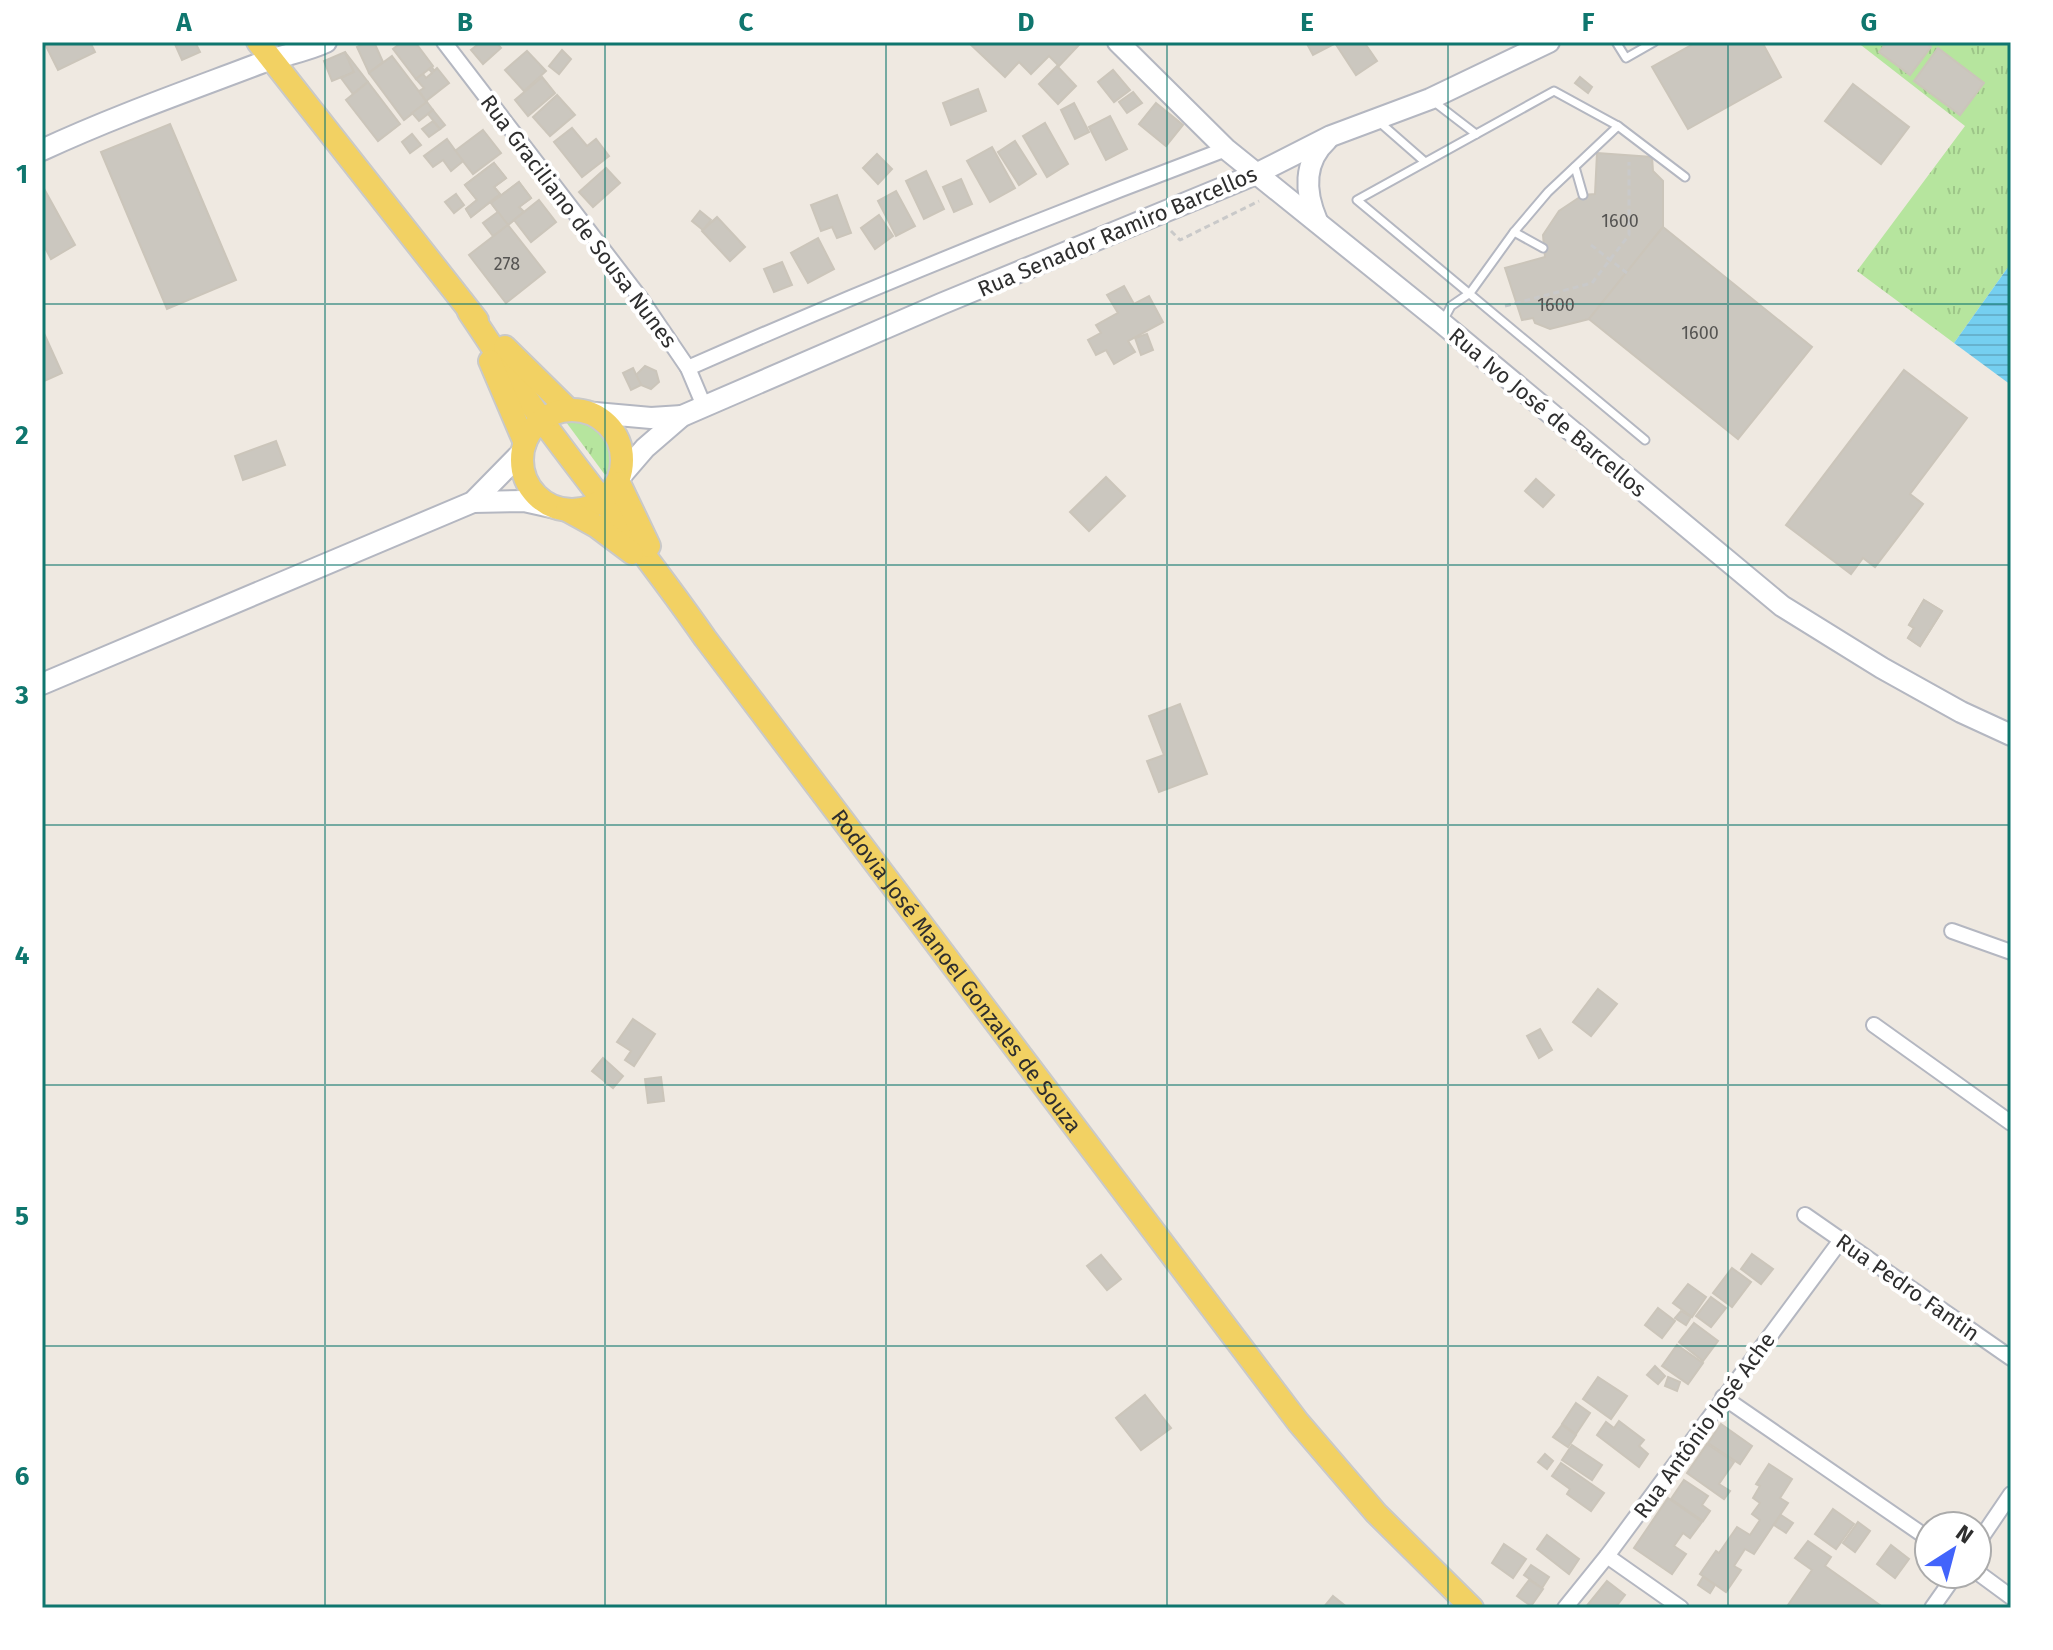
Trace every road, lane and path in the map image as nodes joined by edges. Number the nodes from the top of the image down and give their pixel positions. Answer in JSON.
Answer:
{"nodes":[{"id":1,"x":288,"y":42,"type":"edge"},
{"id":2,"x":326,"y":42,"type":"edge"},
{"id":3,"x":444,"y":42,"type":"edge"},
{"id":4,"x":1118,"y":42,"type":"edge"},
{"id":5,"x":1549,"y":42,"type":"edge"},
{"id":6,"x":1616,"y":42,"type":"edge"},
{"id":7,"x":1654,"y":42,"type":"edge"},
{"id":8,"x":264,"y":51,"type":"edge"},
{"id":9,"x":1430,"y":99,"type":"junction"},
{"id":10,"x":1376,"y":119,"type":"junction"},
{"id":11,"x":1618,"y":126,"type":"junction"},
{"id":12,"x":1476,"y":134,"type":"junction"},
{"id":13,"x":1331,"y":136,"type":"junction"},
{"id":14,"x":1226,"y":149,"type":"junction"},
{"id":15,"x":42,"y":150,"type":"edge"},
{"id":16,"x":1425,"y":162,"type":"junction"},
{"id":17,"x":1629,"y":162,"type":"dead end"},
{"id":18,"x":1575,"y":167,"type":"junction"},
{"id":19,"x":1256,"y":174,"type":"junction"},
{"id":20,"x":1685,"y":177,"type":"dead end"},
{"id":21,"x":1583,"y":195,"type":"dead end"},
{"id":22,"x":1317,"y":221,"type":"junction"},
{"id":23,"x":1514,"y":232,"type":"junction"},
{"id":24,"x":1591,"y":245,"type":"dead end"},
{"id":25,"x":1543,"y":248,"type":"dead end"},
{"id":26,"x":1610,"y":260,"type":"junction"},
{"id":27,"x":1627,"y":273,"type":"dead end"},
{"id":28,"x":1470,"y":293,"type":"junction"},
{"id":29,"x":1522,"y":300,"type":"dead end"},
{"id":30,"x":469,"y":312,"type":"junction"},
{"id":31,"x":1442,"y":323,"type":"junction"},
{"id":32,"x":688,"y":368,"type":"junction"},
{"id":33,"x":704,"y":406,"type":"junction"},
{"id":34,"x":577,"y":411,"type":"junction"},
{"id":35,"x":682,"y":416,"type":"junction"},
{"id":36,"x":542,"y":420,"type":"junction"},
{"id":37,"x":1645,"y":440,"type":"dead end"},
{"id":38,"x":524,"y":447,"type":"junction"},
{"id":39,"x":620,"y":480,"type":"junction"},
{"id":40,"x":602,"y":501,"type":"junction"},
{"id":41,"x":473,"y":502,"type":"junction"},
{"id":42,"x":563,"y":510,"type":"junction"},
{"id":43,"x":665,"y":579,"type":"junction"},
{"id":44,"x":42,"y":684,"type":"edge"},
{"id":45,"x":2011,"y":735,"type":"edge"},
{"id":46,"x":1952,"y":931,"type":"dead end"},
{"id":47,"x":2011,"y":952,"type":"edge"},
{"id":48,"x":1874,"y":1025,"type":"dead end"},
{"id":49,"x":2011,"y":1123,"type":"edge"},
{"id":50,"x":1805,"y":1215,"type":"dead end"},
{"id":51,"x":1841,"y":1240,"type":"junction"},
{"id":52,"x":2011,"y":1358,"type":"edge"},
{"id":53,"x":1723,"y":1397,"type":"junction"},
{"id":54,"x":2011,"y":1494,"type":"edge"},
{"id":55,"x":1993,"y":1520,"type":"edge"},
{"id":56,"x":1913,"y":1528,"type":"edge"},
{"id":57,"x":1607,"y":1556,"type":"junction"},
{"id":58,"x":1993,"y":1584,"type":"edge"},
{"id":59,"x":1945,"y":1590,"type":"edge"},
{"id":60,"x":2011,"y":1597,"type":"edge"},
{"id":61,"x":1472,"y":1608,"type":"edge"},
{"id":62,"x":1565,"y":1608,"type":"edge"},
{"id":63,"x":1681,"y":1608,"type":"edge"},
{"id":64,"x":1932,"y":1608,"type":"edge"}],
"edges":[{"from":1,"to":8,"type":"main road"},
{"from":2,"to":8,"type":"main road"},
{"from":3,"to":32,"type":"street","name":"Rua Graciliano de Sousa Nunes"},
{"from":4,"to":14,"type":"main road","name":"Rua Ivo José de Barcellos"},
{"from":5,"to":9,"type":"main road","name":"Rua Senador Ramiro Barcellos"},
{"from":6,"to":7,"type":"lane"},
{"from":8,"to":15,"type":"main road"},
{"from":8,"to":30,"type":"main road"},
{"from":9,"to":10,"type":"main road","name":"Rua Senador Ramiro Barcellos"},
{"from":9,"to":12,"type":"lane"},
{"from":10,"to":13,"type":"main road","name":"Rua Senador Ramiro Barcellos"},
{"from":10,"to":16,"type":"lane"},
{"from":11,"to":12,"type":"lane"},
{"from":11,"to":18,"type":"lane"},
{"from":11,"to":20,"type":"lane"},
{"from":12,"to":16,"type":"lane"},
{"from":13,"to":19,"type":"main road","name":"Rua Senador Ramiro Barcellos"},
{"from":13,"to":22,"type":"main road"},
{"from":14,"to":19,"type":"main road","name":"Rua Ivo José de Barcellos"},
{"from":14,"to":32,"type":"street","name":"Rua Senador Ramiro Barcellos"},
{"from":16,"to":28,"type":"lane"},
{"from":17,"to":26,"type":"path"},
{"from":18,"to":21,"type":"lane"},
{"from":18,"to":23,"type":"lane"},
{"from":19,"to":22,"type":"main road","name":"Rua Ivo José de Barcellos"},
{"from":19,"to":33,"type":"main road","name":"Rua Senador Ramiro Barcellos"},
{"from":22,"to":31,"type":"main road","name":"Rua Ivo José de Barcellos"},
{"from":23,"to":25,"type":"lane"},
{"from":23,"to":28,"type":"lane"},
{"from":24,"to":26,"type":"path"},
{"from":26,"to":27,"type":"path"},
{"from":26,"to":29,"type":"path"},
{"from":28,"to":31,"type":"lane"},
{"from":28,"to":37,"type":"lane"},
{"from":30,"to":34,"type":"main road"},
{"from":30,"to":36,"type":"main road","name":"Rodovia José Manoel Gonzales de Souza"},
{"from":30,"to":38,"type":"main road"},
{"from":31,"to":45,"type":"main road","name":"Rua Ivo José de Barcellos"},
{"from":32,"to":33,"type":"street","name":"Rua Graciliano de Sousa Nunes"},
{"from":33,"to":35,"type":"main road","name":"Rua Senador Ramiro Barcellos"},
{"from":34,"to":35,"type":"main road","name":"Rua Senador Ramiro Barcellos"},
{"from":34,"to":36,"type":"main road"},
{"from":34,"to":39,"type":"main road"},
{"from":35,"to":39,"type":"main road","name":"Rua Senador Ramiro Barcellos"},
{"from":36,"to":38,"type":"main road"},
{"from":36,"to":40,"type":"main road","name":"Rodovia José Manoel Gonzales de Souza"},
{"from":38,"to":41,"type":"main road"},
{"from":38,"to":42,"type":"main road"},
{"from":39,"to":40,"type":"main road"},
{"from":39,"to":43,"type":"main road"},
{"from":40,"to":42,"type":"main road"},
{"from":40,"to":43,"type":"main road","name":"Rodovia José Manoel Gonzales de Souza"},
{"from":41,"to":42,"type":"main road"},
{"from":41,"to":44,"type":"main road"},
{"from":42,"to":43,"type":"main road"},
{"from":43,"to":61,"type":"main road","name":"Rodovia José Manoel Gonzales de Souza"},
{"from":46,"to":47,"type":"street"},
{"from":48,"to":49,"type":"street"},
{"from":50,"to":51,"type":"street","name":"Rua Pedro Fantin"},
{"from":51,"to":52,"type":"street","name":"Rua Pedro Fantin"},
{"from":51,"to":53,"type":"street","name":"Rua Antônio José Ache"},
{"from":53,"to":56,"type":"street"},
{"from":53,"to":57,"type":"street","name":"Rua Antônio José Ache"},
{"from":54,"to":55,"type":"street"},
{"from":57,"to":62,"type":"street","name":"Rua Antônio José Ache"},
{"from":57,"to":63,"type":"street"},
{"from":58,"to":60,"type":"street"},
{"from":59,"to":64,"type":"street"}]}
